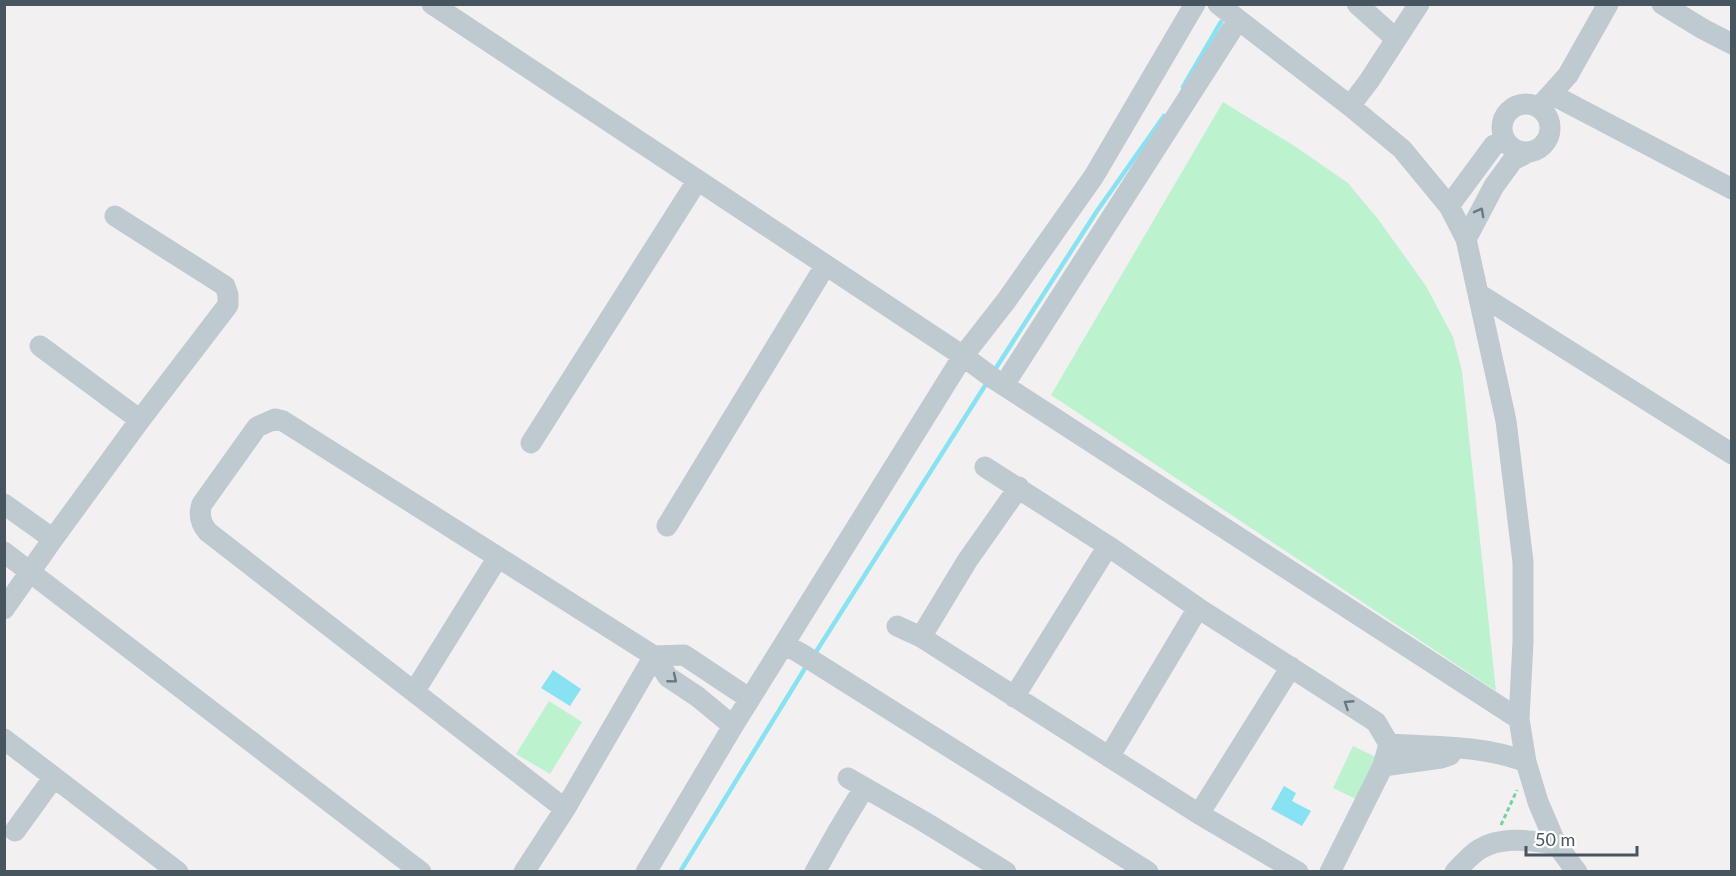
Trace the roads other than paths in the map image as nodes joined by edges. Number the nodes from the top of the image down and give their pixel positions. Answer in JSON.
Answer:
{"nodes":[{"id":1,"x":432,"y":4,"type":"edge"},
{"id":2,"x":1196,"y":4,"type":"edge"},
{"id":3,"x":1218,"y":4,"type":"edge"},
{"id":4,"x":1357,"y":4,"type":"edge"},
{"id":5,"x":1419,"y":4,"type":"edge"},
{"id":6,"x":1608,"y":4,"type":"edge"},
{"id":7,"x":1662,"y":4,"type":"edge"},
{"id":8,"x":1238,"y":20,"type":"junction"},
{"id":9,"x":1396,"y":39,"type":"junction"},
{"id":10,"x":1731,"y":44,"type":"edge"},
{"id":11,"x":1545,"y":101,"type":"junction"},
{"id":12,"x":1350,"y":106,"type":"junction"},
{"id":13,"x":1505,"y":141,"type":"junction"},
{"id":14,"x":1527,"y":153,"type":"junction"},
{"id":15,"x":1475,"y":172,"type":"junction"},
{"id":16,"x":697,"y":181,"type":"junction"},
{"id":17,"x":1494,"y":186,"type":"junction"},
{"id":18,"x":1731,"y":189,"type":"edge"},
{"id":19,"x":1449,"y":206,"type":"junction"},
{"id":20,"x":115,"y":216,"type":"dead end"},
{"id":21,"x":1466,"y":239,"type":"junction"},
{"id":22,"x":825,"y":266,"type":"junction"},
{"id":23,"x":1479,"y":294,"type":"junction"},
{"id":24,"x":40,"y":346,"type":"dead end"},
{"id":25,"x":985,"y":372,"type":"junction"},
{"id":26,"x":140,"y":420,"type":"junction"},
{"id":27,"x":531,"y":443,"type":"dead end"},
{"id":28,"x":1731,"y":454,"type":"edge"},
{"id":29,"x":986,"y":467,"type":"dead end"},
{"id":30,"x":1019,"y":487,"type":"junction"},
{"id":31,"x":4,"y":504,"type":"edge"},
{"id":32,"x":667,"y":526,"type":"dead end"},
{"id":33,"x":52,"y":539,"type":"junction"},
{"id":34,"x":1108,"y":546,"type":"junction"},
{"id":35,"x":4,"y":552,"type":"edge"},
{"id":36,"x":498,"y":557,"type":"junction"},
{"id":37,"x":31,"y":572,"type":"junction"},
{"id":38,"x":1198,"y":608,"type":"junction"},
{"id":39,"x":4,"y":609,"type":"edge"},
{"id":40,"x":897,"y":626,"type":"dead end"},
{"id":41,"x":921,"y":637,"type":"junction"},
{"id":42,"x":801,"y":654,"type":"junction"},
{"id":43,"x":654,"y":656,"type":"junction"},
{"id":44,"x":1291,"y":667,"type":"junction"},
{"id":45,"x":414,"y":692,"type":"junction"},
{"id":46,"x":1014,"y":697,"type":"junction"},
{"id":47,"x":750,"y":699,"type":"junction"},
{"id":48,"x":1519,"y":719,"type":"junction"},
{"id":49,"x":733,"y":726,"type":"junction"},
{"id":50,"x":4,"y":739,"type":"edge"},
{"id":51,"x":1389,"y":744,"type":"junction"},
{"id":52,"x":1465,"y":749,"type":"junction"},
{"id":53,"x":1109,"y":757,"type":"junction"},
{"id":54,"x":1526,"y":762,"type":"junction"},
{"id":55,"x":1383,"y":766,"type":"junction"},
{"id":56,"x":54,"y":777,"type":"junction"},
{"id":57,"x":566,"y":809,"type":"junction"},
{"id":58,"x":1199,"y":814,"type":"junction"},
{"id":59,"x":15,"y":831,"type":"dead end"},
{"id":60,"x":1556,"y":843,"type":"junction"},
{"id":61,"x":178,"y":872,"type":"edge"},
{"id":62,"x":421,"y":872,"type":"edge"},
{"id":63,"x":524,"y":872,"type":"edge"},
{"id":64,"x":646,"y":872,"type":"edge"},
{"id":65,"x":815,"y":872,"type":"edge"},
{"id":66,"x":1006,"y":872,"type":"edge"},
{"id":67,"x":1148,"y":872,"type":"edge"},
{"id":68,"x":1298,"y":872,"type":"edge"},
{"id":69,"x":1330,"y":872,"type":"edge"},
{"id":70,"x":1455,"y":872,"type":"edge"},
{"id":71,"x":1577,"y":872,"type":"edge"}],
"edges":[{"from":1,"to":16,"type":"street"},
{"from":2,"to":25,"type":"street"},
{"from":3,"to":8,"type":"street"},
{"from":4,"to":9,"type":"street"},
{"from":5,"to":9,"type":"street"},
{"from":6,"to":11,"type":"street"},
{"from":7,"to":10,"type":"street"},
{"from":8,"to":12,"type":"street"},
{"from":8,"to":25,"type":"street"},
{"from":9,"to":12,"type":"street"},
{"from":11,"to":13,"type":"street"},
{"from":11,"to":14,"type":"street"},
{"from":11,"to":18,"type":"street"},
{"from":12,"to":19,"type":"street"},
{"from":13,"to":14,"type":"street"},
{"from":13,"to":15,"type":"street"},
{"from":14,"to":17,"type":"street"},
{"from":15,"to":17,"type":"street"},
{"from":15,"to":19,"type":"street"},
{"from":16,"to":22,"type":"street"},
{"from":16,"to":27,"type":"street"},
{"from":21,"to":17,"type":"street","one_way":true},
{"from":19,"to":21,"type":"street"},
{"from":20,"to":26,"type":"street"},
{"from":21,"to":23,"type":"street"},
{"from":22,"to":25,"type":"street"},
{"from":22,"to":32,"type":"street"},
{"from":23,"to":28,"type":"street"},
{"from":23,"to":48,"type":"street"},
{"from":24,"to":26,"type":"street"},
{"from":25,"to":42,"type":"street"},
{"from":25,"to":48,"type":"street"},
{"from":26,"to":33,"type":"street"},
{"from":29,"to":30,"type":"street"},
{"from":30,"to":34,"type":"street"},
{"from":30,"to":41,"type":"street"},
{"from":31,"to":33,"type":"street"},
{"from":33,"to":37,"type":"street"},
{"from":34,"to":38,"type":"street"},
{"from":34,"to":46,"type":"street"},
{"from":35,"to":37,"type":"street"},
{"from":36,"to":43,"type":"street"},
{"from":36,"to":45,"type":"street"},
{"from":36,"to":45,"type":"street"},
{"from":37,"to":39,"type":"street"},
{"from":37,"to":62,"type":"street"},
{"from":38,"to":44,"type":"street"},
{"from":38,"to":53,"type":"street"},
{"from":40,"to":41,"type":"street"},
{"from":41,"to":46,"type":"street"},
{"from":42,"to":47,"type":"street"},
{"from":42,"to":67,"type":"street"},
{"from":43,"to":47,"type":"street"},
{"from":43,"to":49,"type":"street","one_way":true},
{"from":43,"to":57,"type":"street"},
{"from":51,"to":44,"type":"street","one_way":true},
{"from":44,"to":58,"type":"street"},
{"from":45,"to":57,"type":"street"},
{"from":46,"to":53,"type":"street"},
{"from":47,"to":49,"type":"street"},
{"from":48,"to":54,"type":"street"},
{"from":49,"to":64,"type":"street"},
{"from":50,"to":56,"type":"street"},
{"from":51,"to":52,"type":"street"},
{"from":51,"to":55,"type":"street"},
{"from":52,"to":54,"type":"street"},
{"from":52,"to":55,"type":"street"},
{"from":53,"to":58,"type":"street"},
{"from":54,"to":60,"type":"street"},
{"from":55,"to":69,"type":"street"},
{"from":56,"to":59,"type":"street"},
{"from":56,"to":61,"type":"street"},
{"from":57,"to":63,"type":"street"},
{"from":58,"to":68,"type":"street"},
{"from":60,"to":70,"type":"street"},
{"from":60,"to":71,"type":"street"},
{"from":65,"to":66,"type":"street"}]}
